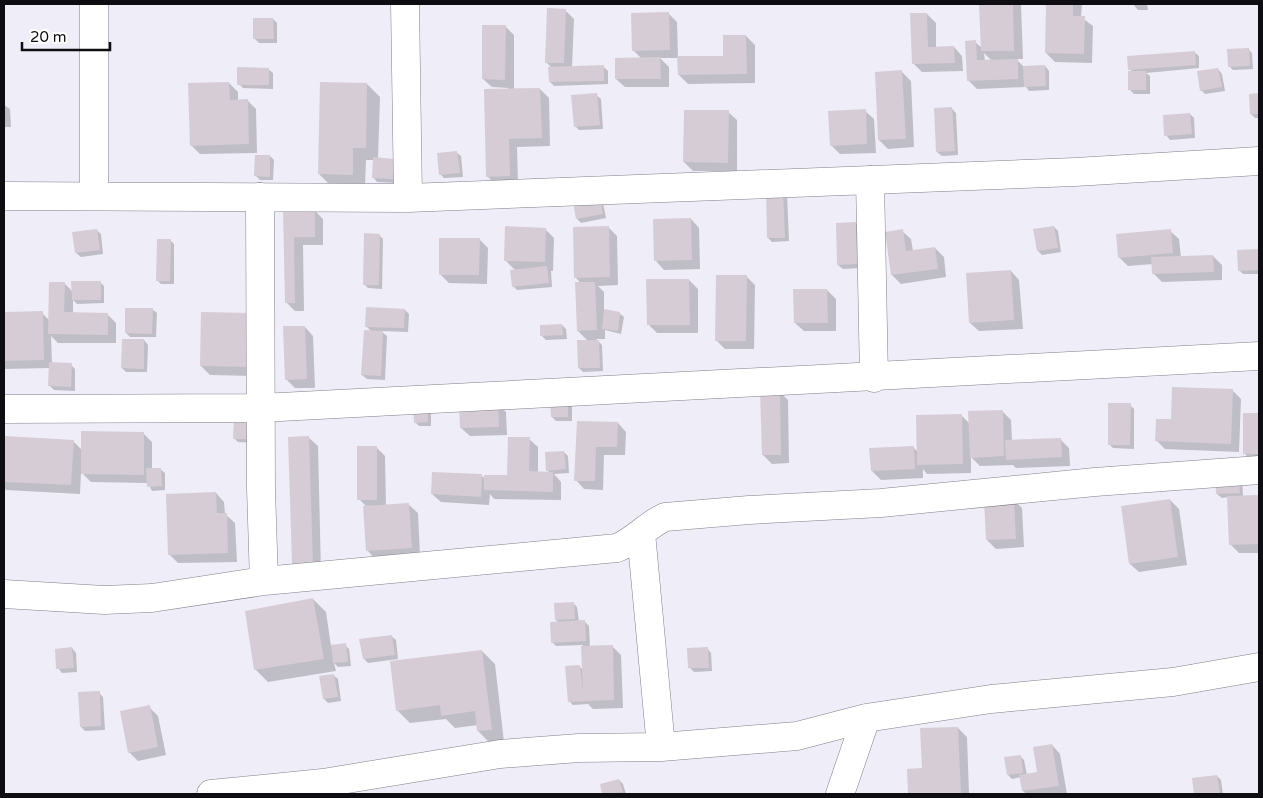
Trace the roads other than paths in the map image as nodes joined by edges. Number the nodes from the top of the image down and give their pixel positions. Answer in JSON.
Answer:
{"nodes":[{"id":1,"x":94,"y":4,"type":"edge"},
{"id":2,"x":405,"y":4,"type":"edge"},
{"id":3,"x":1259,"y":161,"type":"edge"},
{"id":4,"x":870,"y":180,"type":"junction"},
{"id":5,"x":94,"y":195,"type":"junction"},
{"id":6,"x":4,"y":196,"type":"edge"},
{"id":7,"x":260,"y":197,"type":"junction"},
{"id":8,"x":408,"y":198,"type":"junction"},
{"id":9,"x":1259,"y":356,"type":"edge"},
{"id":10,"x":874,"y":378,"type":"junction"},
{"id":11,"x":261,"y":408,"type":"junction"},
{"id":12,"x":4,"y":409,"type":"edge"},
{"id":13,"x":1259,"y":470,"type":"edge"},
{"id":14,"x":641,"y":534,"type":"junction"},
{"id":15,"x":264,"y":581,"type":"junction"},
{"id":16,"x":4,"y":594,"type":"edge"},
{"id":17,"x":1259,"y":667,"type":"edge"},
{"id":18,"x":866,"y":718,"type":"junction"},
{"id":19,"x":661,"y":747,"type":"junction"},
{"id":20,"x":287,"y":790,"type":"edge"},
{"id":21,"x":211,"y":794,"type":"edge"},
{"id":22,"x":840,"y":794,"type":"edge"}],
"edges":[{"from":1,"to":5,"type":"street"},
{"from":2,"to":8,"type":"street"},
{"from":3,"to":4,"type":"street"},
{"from":4,"to":8,"type":"street"},
{"from":4,"to":10,"type":"street"},
{"from":5,"to":6,"type":"street"},
{"from":5,"to":7,"type":"street"},
{"from":7,"to":8,"type":"street"},
{"from":7,"to":11,"type":"street"},
{"from":9,"to":10,"type":"street"},
{"from":10,"to":11,"type":"street"},
{"from":11,"to":12,"type":"street"},
{"from":11,"to":15,"type":"street"},
{"from":13,"to":14,"type":"street"},
{"from":14,"to":15,"type":"street"},
{"from":14,"to":19,"type":"street"},
{"from":15,"to":16,"type":"street"},
{"from":17,"to":18,"type":"street"},
{"from":18,"to":19,"type":"street"},
{"from":18,"to":22,"type":"street"},
{"from":19,"to":20,"type":"street"},
{"from":20,"to":21,"type":"street"}]}
